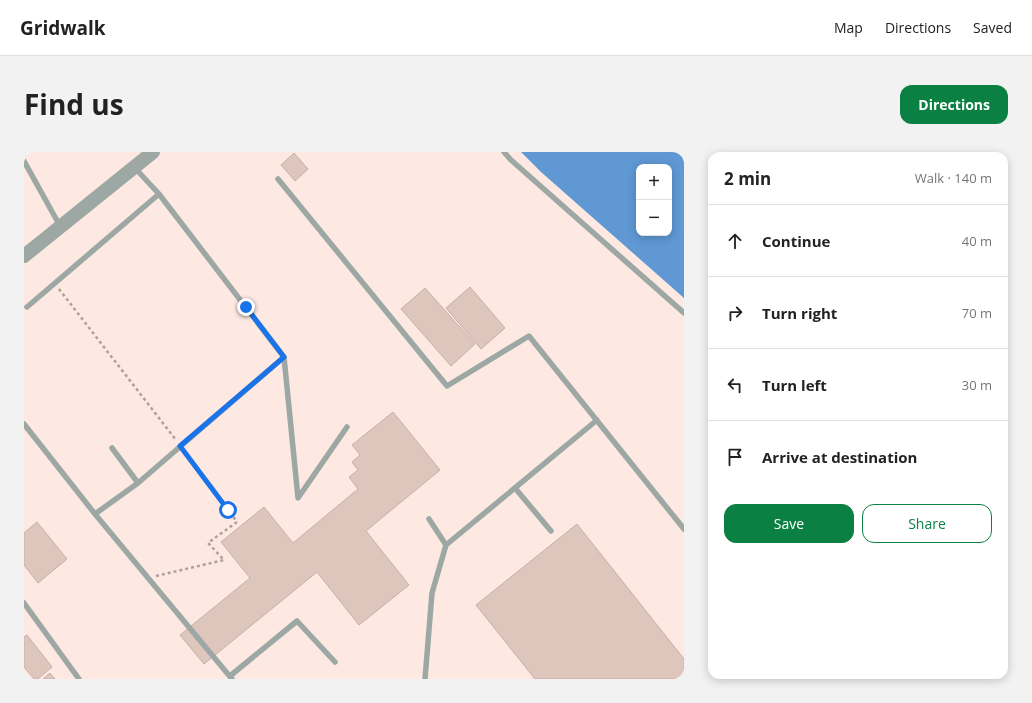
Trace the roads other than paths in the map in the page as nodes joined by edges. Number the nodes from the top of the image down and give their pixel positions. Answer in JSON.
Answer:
{"nodes":[{"id":1,"x":153,"y":152,"type":"edge"},
{"id":2,"x":504,"y":152,"type":"edge"},
{"id":3,"x":24,"y":161,"type":"edge"},
{"id":4,"x":134,"y":167,"type":"junction"},
{"id":5,"x":278,"y":179,"type":"dead end"},
{"id":6,"x":159,"y":194,"type":"junction"},
{"id":7,"x":60,"y":226,"type":"junction"},
{"id":8,"x":24,"y":256,"type":"edge"},
{"id":9,"x":27,"y":307,"type":"dead end"},
{"id":10,"x":684,"y":313,"type":"edge"},
{"id":11,"x":284,"y":357,"type":"junction"},
{"id":12,"x":597,"y":420,"type":"junction"},
{"id":13,"x":24,"y":424,"type":"edge"},
{"id":14,"x":347,"y":427,"type":"dead end"},
{"id":15,"x":112,"y":448,"type":"dead end"},
{"id":16,"x":138,"y":483,"type":"junction"},
{"id":17,"x":515,"y":488,"type":"junction"},
{"id":18,"x":95,"y":514,"type":"junction"},
{"id":19,"x":429,"y":519,"type":"dead end"},
{"id":20,"x":684,"y":529,"type":"edge"},
{"id":21,"x":551,"y":531,"type":"dead end"},
{"id":22,"x":446,"y":545,"type":"junction"},
{"id":23,"x":24,"y":603,"type":"edge"},
{"id":24,"x":335,"y":662,"type":"dead end"},
{"id":25,"x":231,"y":678,"type":"edge"},
{"id":26,"x":80,"y":679,"type":"edge"},
{"id":27,"x":425,"y":679,"type":"edge"}],
"edges":[{"from":1,"to":4,"type":"street"},
{"from":2,"to":10,"type":"lane"},
{"from":3,"to":7,"type":"lane"},
{"from":4,"to":6,"type":"lane"},
{"from":4,"to":7,"type":"street"},
{"from":5,"to":12,"type":"lane"},
{"from":6,"to":9,"type":"lane"},
{"from":6,"to":11,"type":"lane"},
{"from":7,"to":8,"type":"street"},
{"from":11,"to":14,"type":"lane"},
{"from":11,"to":16,"type":"lane"},
{"from":12,"to":17,"type":"lane"},
{"from":12,"to":20,"type":"lane"},
{"from":13,"to":18,"type":"lane"},
{"from":15,"to":16,"type":"lane"},
{"from":16,"to":18,"type":"lane"},
{"from":17,"to":21,"type":"lane"},
{"from":17,"to":22,"type":"lane"},
{"from":18,"to":25,"type":"lane"},
{"from":19,"to":22,"type":"lane"},
{"from":22,"to":27,"type":"lane"},
{"from":23,"to":26,"type":"lane"},
{"from":24,"to":25,"type":"lane"}]}
